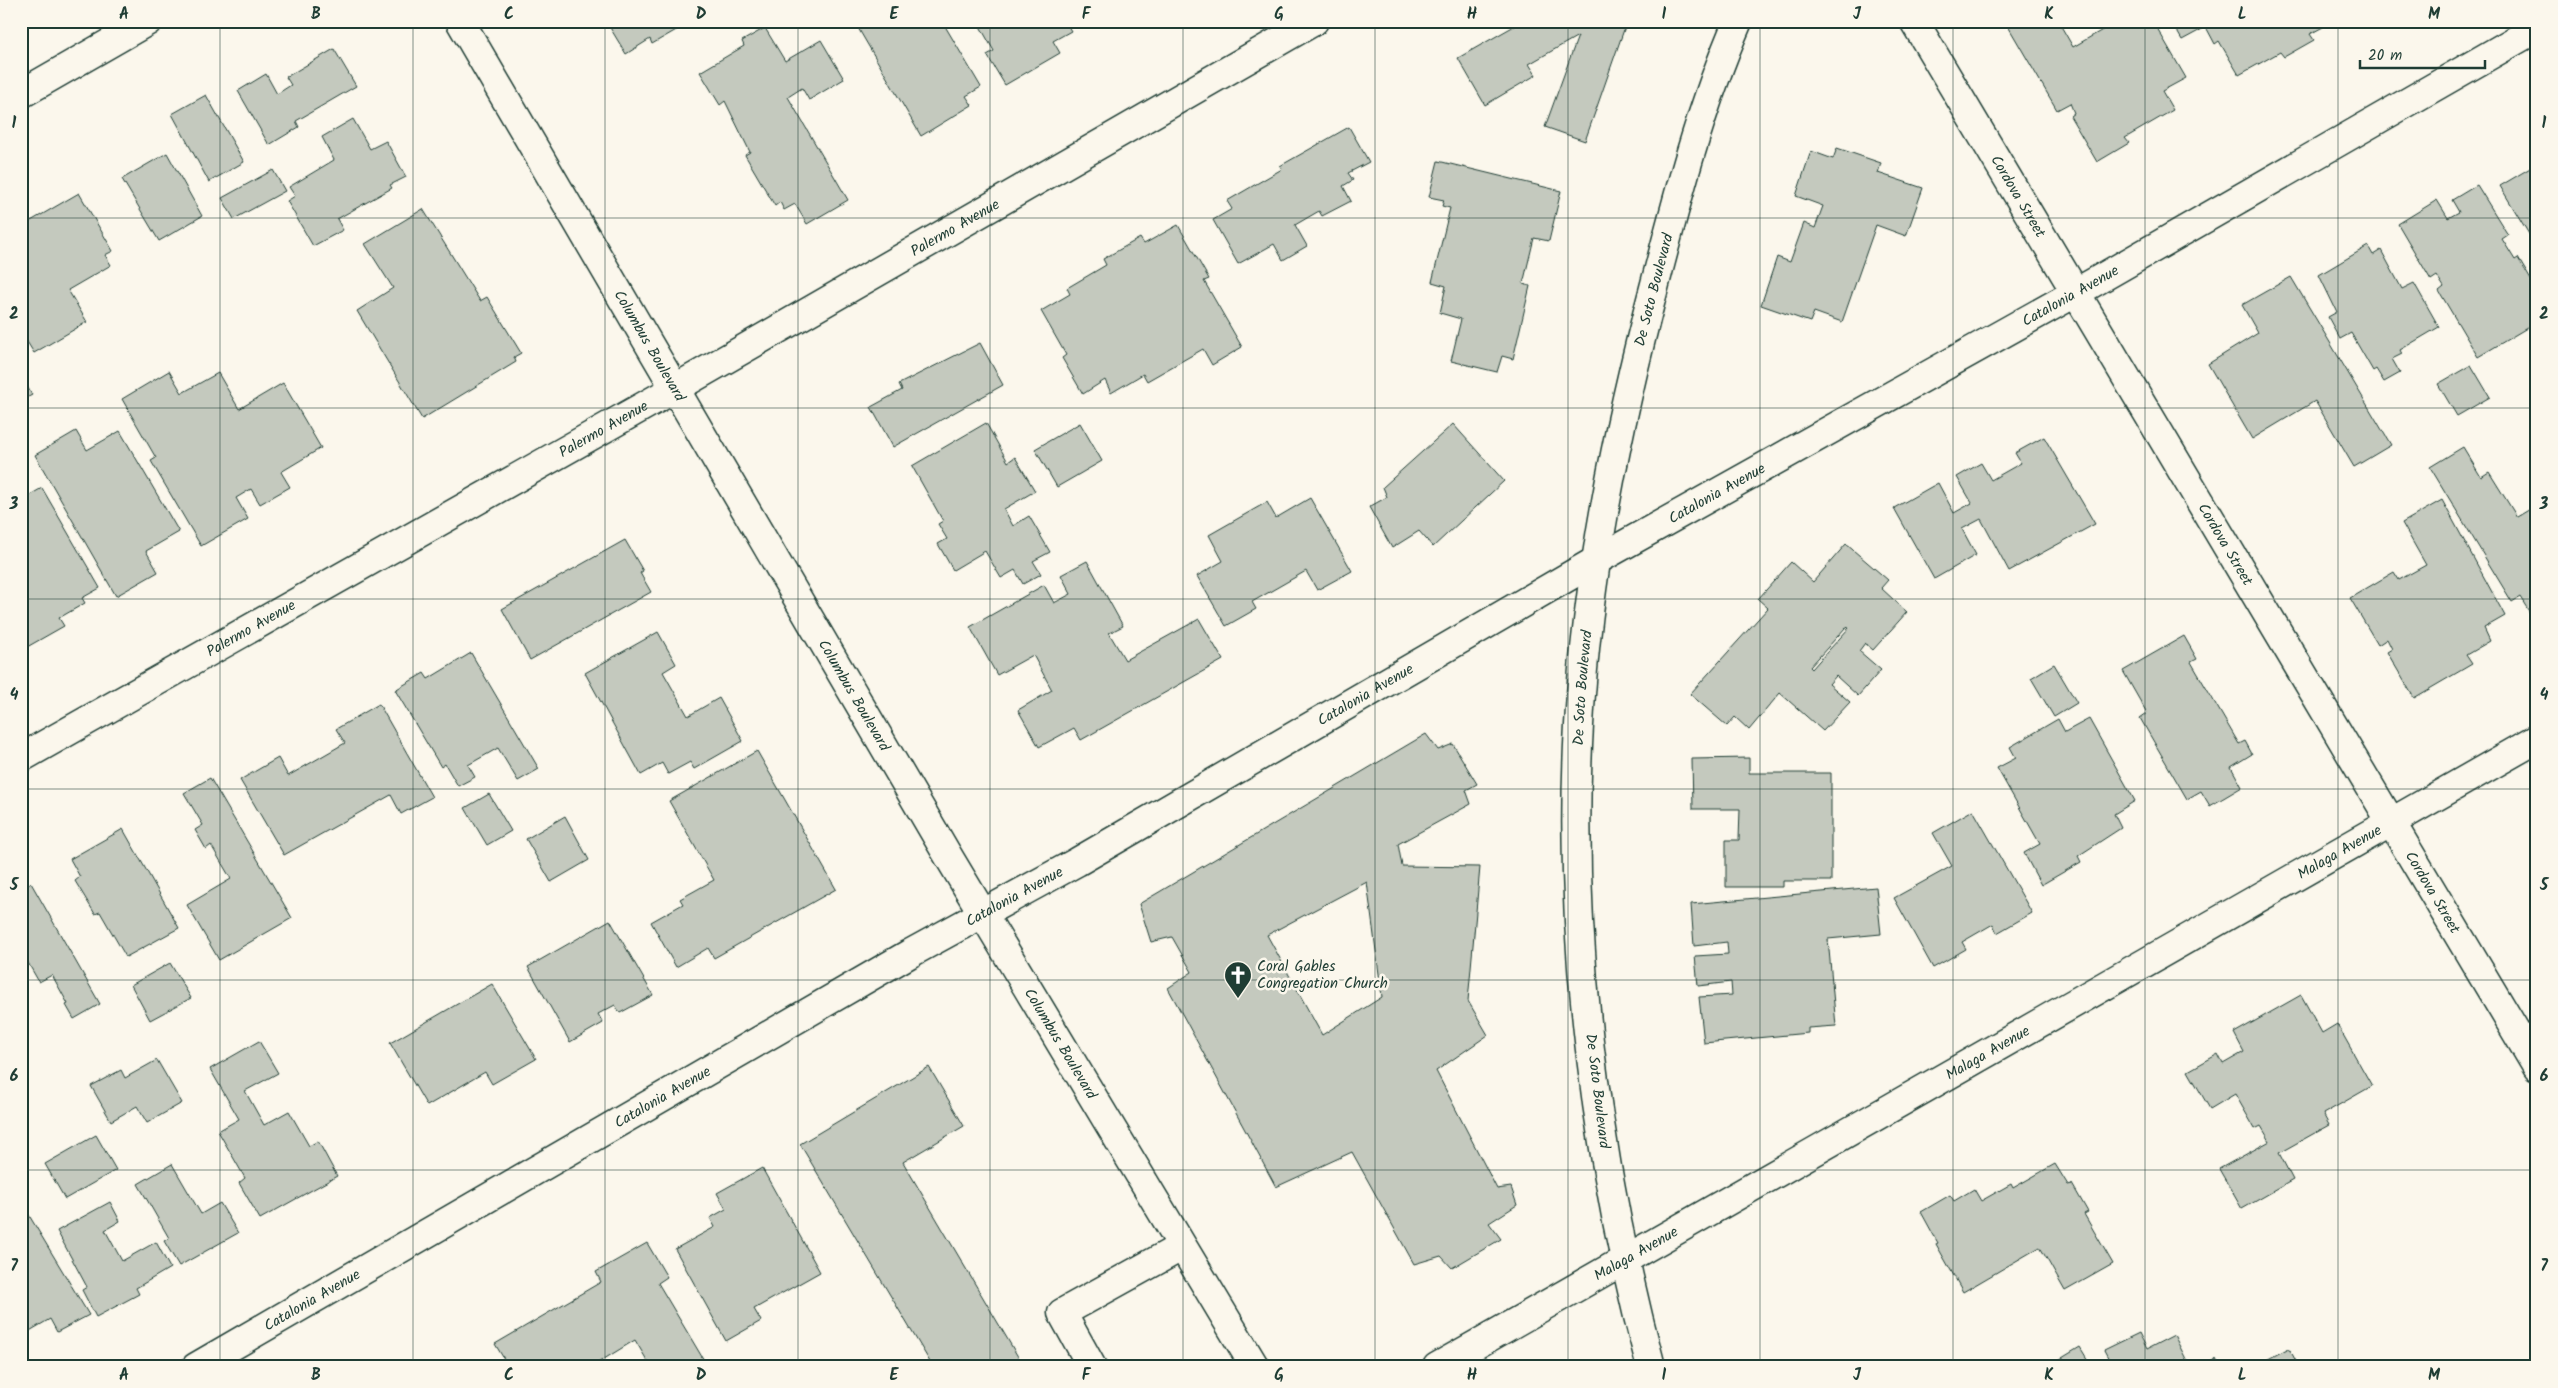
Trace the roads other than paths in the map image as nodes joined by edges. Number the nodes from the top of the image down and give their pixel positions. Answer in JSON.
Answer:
{"nodes":[{"id":1,"x":148,"y":21,"type":"edge"},
{"id":2,"x":460,"y":21,"type":"edge"},
{"id":3,"x":1314,"y":21,"type":"edge"},
{"id":4,"x":1738,"y":21,"type":"edge"},
{"id":5,"x":1914,"y":21,"type":"edge"},
{"id":6,"x":2537,"y":28,"type":"edge"},
{"id":7,"x":21,"y":94,"type":"edge"},
{"id":8,"x":2077,"y":292,"type":"junction"},
{"id":9,"x":674,"y":389,"type":"junction"},
{"id":10,"x":1597,"y":560,"type":"junction"},
{"id":11,"x":2537,"y":739,"type":"edge"},
{"id":12,"x":21,"y":758,"type":"edge"},
{"id":13,"x":2391,"y":822,"type":"junction"},
{"id":14,"x":983,"y":913,"type":"junction"},
{"id":15,"x":2537,"y":1067,"type":"edge"},
{"id":16,"x":1181,"y":1247,"type":"junction"},
{"id":17,"x":1625,"y":1259,"type":"junction"},
{"id":18,"x":196,"y":1367,"type":"edge"},
{"id":19,"x":1092,"y":1367,"type":"edge"},
{"id":20,"x":1255,"y":1367,"type":"edge"},
{"id":21,"x":1437,"y":1367,"type":"edge"},
{"id":22,"x":1651,"y":1367,"type":"edge"}],
"edges":[{"from":1,"to":7,"type":"street"},
{"from":2,"to":9,"type":"street","name":"Columbus Boulevard"},
{"from":3,"to":9,"type":"street","name":"Palermo Avenue"},
{"from":4,"to":10,"type":"street","name":"De Soto Boulevard"},
{"from":5,"to":8,"type":"street","name":"Cordova Street"},
{"from":6,"to":8,"type":"street","name":"Catalonia Avenue"},
{"from":8,"to":10,"type":"street","name":"Catalonia Avenue"},
{"from":8,"to":13,"type":"street","name":"Cordova Street"},
{"from":9,"to":12,"type":"street","name":"Palermo Avenue"},
{"from":9,"to":14,"type":"street","name":"Columbus Boulevard"},
{"from":10,"to":14,"type":"street","name":"Catalonia Avenue"},
{"from":10,"to":17,"type":"street","name":"De Soto Boulevard"},
{"from":11,"to":13,"type":"street","name":"Malaga Avenue"},
{"from":13,"to":15,"type":"street","name":"Cordova Street"},
{"from":13,"to":17,"type":"street","name":"Malaga Avenue"},
{"from":14,"to":16,"type":"street","name":"Columbus Boulevard"},
{"from":14,"to":18,"type":"street","name":"Catalonia Avenue"},
{"from":16,"to":19,"type":"street"},
{"from":16,"to":20,"type":"street","name":"Columbus Boulevard"},
{"from":17,"to":21,"type":"street","name":"Malaga Avenue"},
{"from":17,"to":22,"type":"street","name":"De Soto Boulevard"}]}
